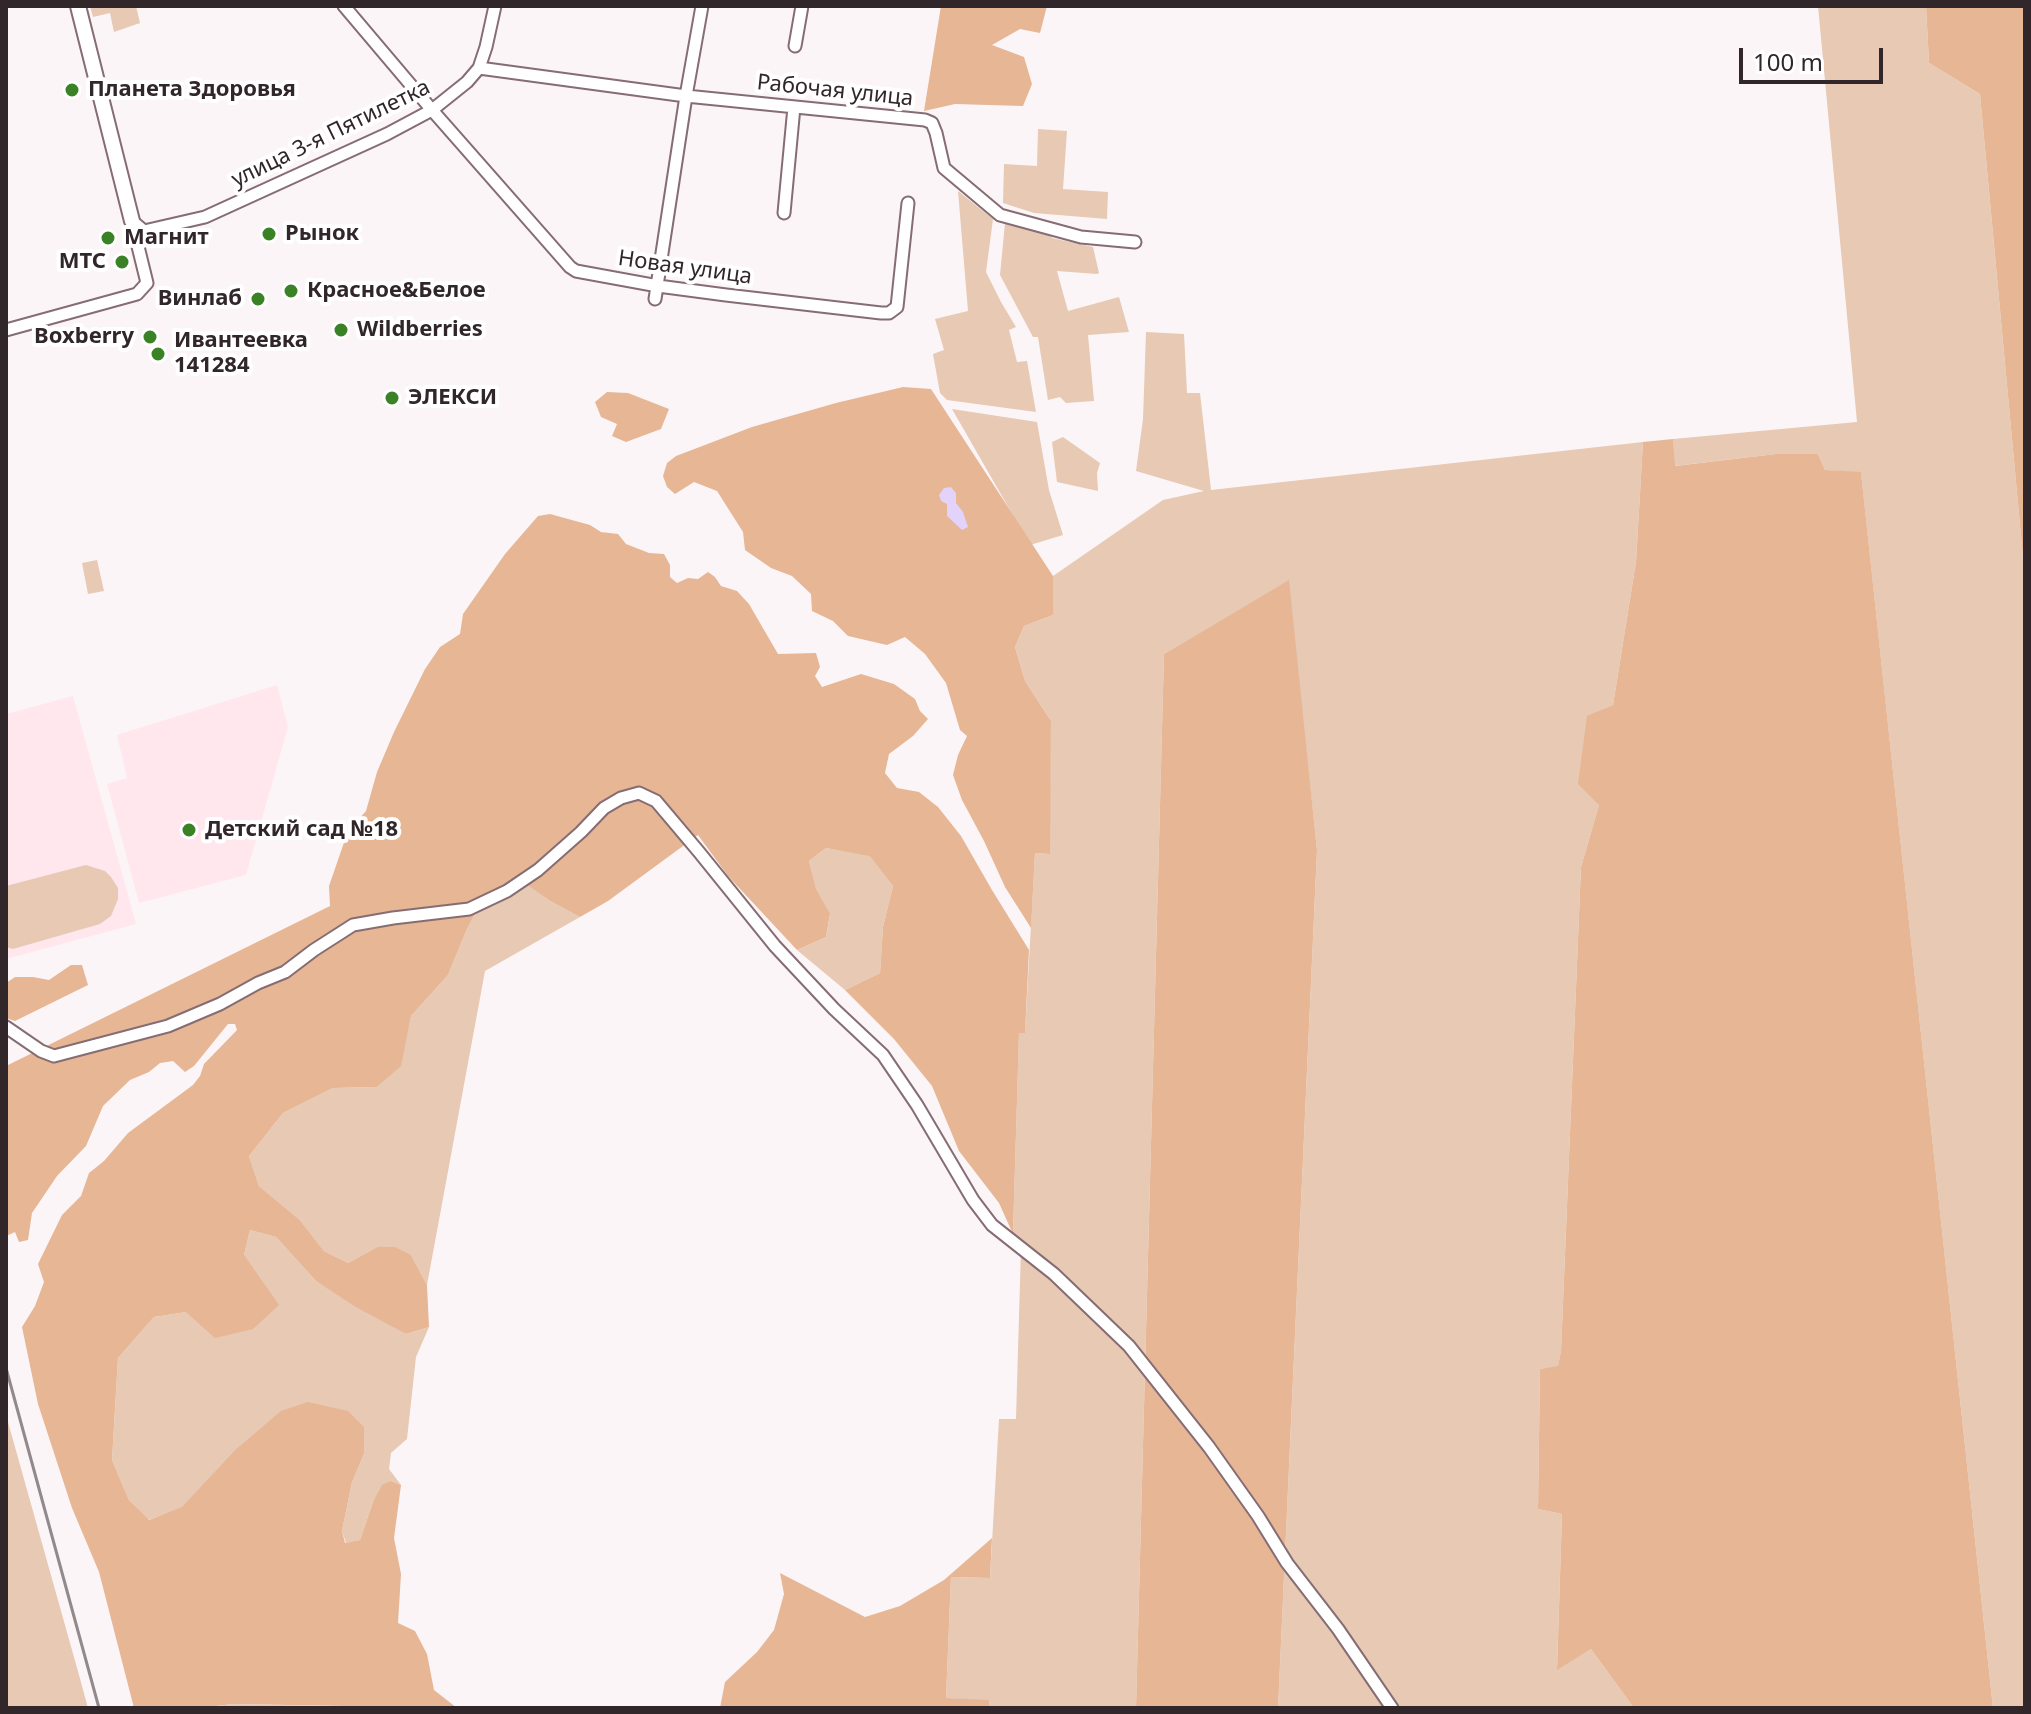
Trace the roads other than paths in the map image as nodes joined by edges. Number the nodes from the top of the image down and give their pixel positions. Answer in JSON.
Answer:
{"nodes":[{"id":1,"x":78,"y":6,"type":"edge"},
{"id":2,"x":344,"y":6,"type":"edge"},
{"id":3,"x":495,"y":6,"type":"edge"},
{"id":4,"x":702,"y":6,"type":"edge"},
{"id":5,"x":802,"y":6,"type":"edge"},
{"id":6,"x":795,"y":46,"type":"dead end"},
{"id":7,"x":479,"y":68,"type":"junction"},
{"id":8,"x":686,"y":96,"type":"junction"},
{"id":9,"x":794,"y":107,"type":"junction"},
{"id":10,"x":432,"y":110,"type":"junction"},
{"id":11,"x":908,"y":203,"type":"dead end"},
{"id":12,"x":784,"y":213,"type":"dead end"},
{"id":13,"x":132,"y":221,"type":"junction"},
{"id":14,"x":1135,"y":242,"type":"dead end"},
{"id":15,"x":656,"y":292,"type":"junction"},
{"id":16,"x":6,"y":330,"type":"edge"},
{"id":17,"x":6,"y":1027,"type":"edge"},
{"id":18,"x":1392,"y":1708,"type":"edge"}],
"edges":[{"from":1,"to":13,"type":"street"},
{"from":2,"to":10,"type":"street","name":"Новая улица"},
{"from":3,"to":7,"type":"street"},
{"from":4,"to":8,"type":"street"},
{"from":5,"to":6,"type":"street"},
{"from":7,"to":8,"type":"street","name":"Рабочая улица"},
{"from":7,"to":10,"type":"street","name":"улица 3-я Пятилетка"},
{"from":8,"to":9,"type":"street","name":"Рабочая улица"},
{"from":8,"to":15,"type":"street"},
{"from":9,"to":12,"type":"street"},
{"from":9,"to":14,"type":"street","name":"Рабочая улица"},
{"from":10,"to":13,"type":"street","name":"улица 3-я Пятилетка"},
{"from":10,"to":15,"type":"street","name":"Новая улица"},
{"from":11,"to":15,"type":"street","name":"Новая улица"},
{"from":13,"to":16,"type":"street"},
{"from":17,"to":18,"type":"street"}]}
